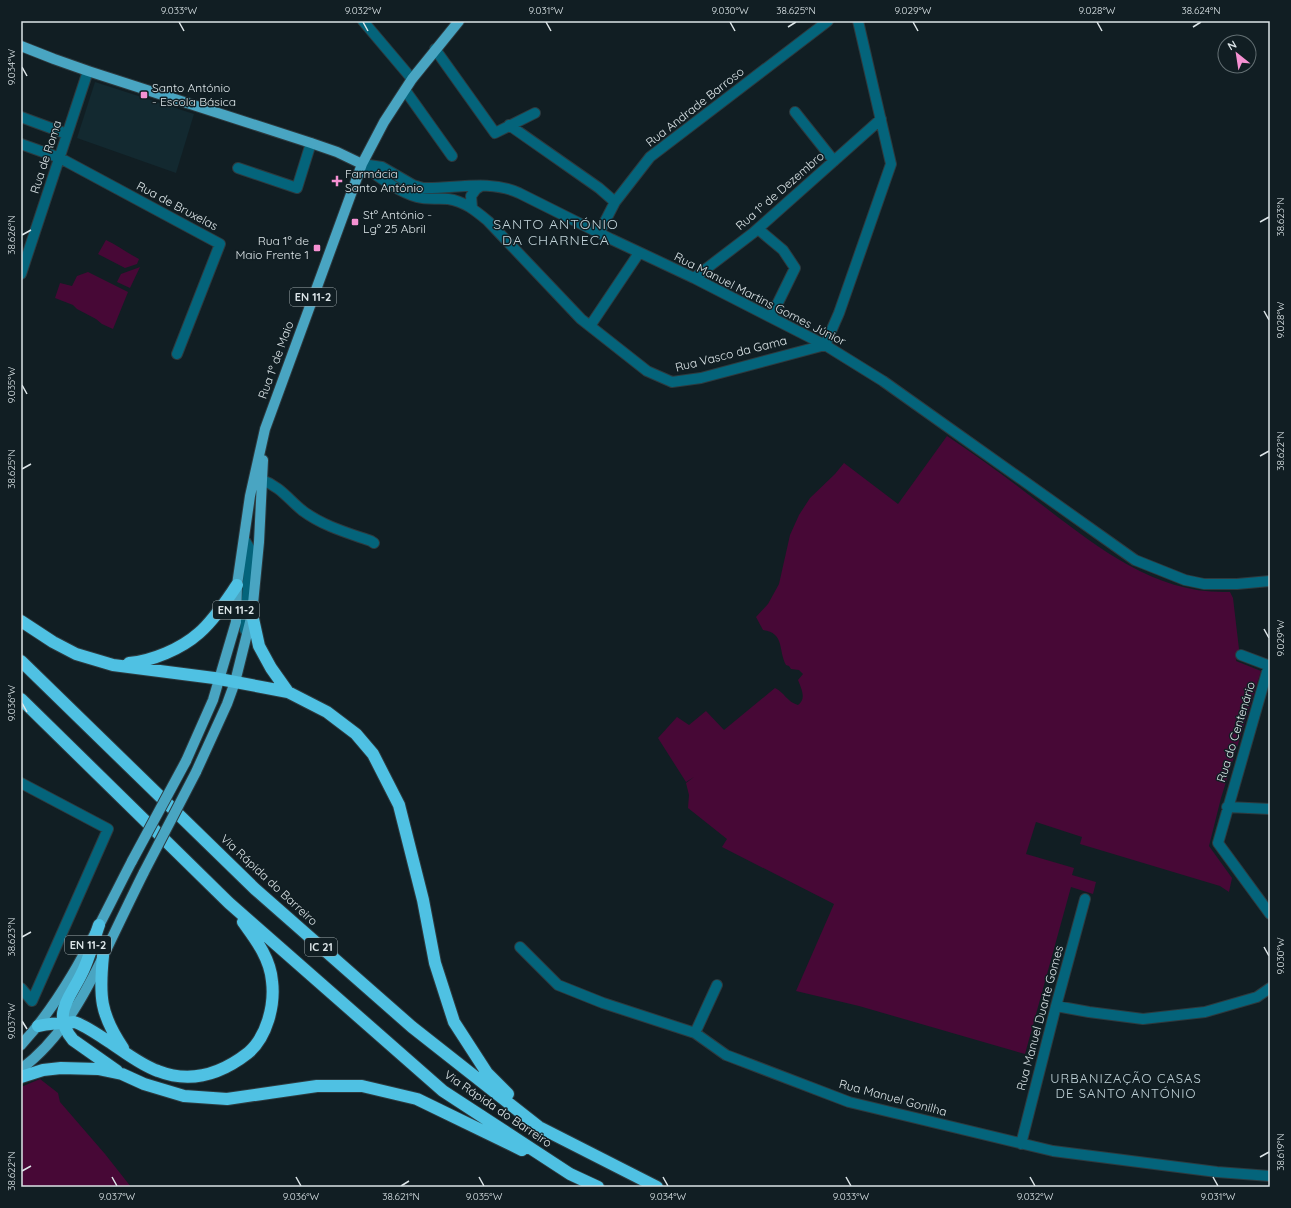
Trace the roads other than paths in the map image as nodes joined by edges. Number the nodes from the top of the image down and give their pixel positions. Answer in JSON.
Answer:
{"nodes":[{"id":1,"x":363,"y":21,"type":"edge"},
{"id":2,"x":459,"y":21,"type":"edge"},
{"id":3,"x":828,"y":21,"type":"edge"},
{"id":4,"x":858,"y":21,"type":"edge"},
{"id":5,"x":21,"y":46,"type":"edge"},
{"id":6,"x":435,"y":49,"type":"junction"},
{"id":7,"x":88,"y":71,"type":"junction"},
{"id":8,"x":412,"y":79,"type":"junction"},
{"id":9,"x":404,"y":90,"type":"junction"},
{"id":10,"x":795,"y":112,"type":"dead end"},
{"id":11,"x":535,"y":113,"type":"dead end"},
{"id":12,"x":21,"y":117,"type":"edge"},
{"id":13,"x":881,"y":119,"type":"junction"},
{"id":14,"x":509,"y":126,"type":"junction"},
{"id":15,"x":67,"y":134,"type":"junction"},
{"id":16,"x":311,"y":143,"type":"junction"},
{"id":17,"x":21,"y":144,"type":"edge"},
{"id":18,"x":452,"y":156,"type":"dead end"},
{"id":19,"x":60,"y":158,"type":"junction"},
{"id":20,"x":834,"y":161,"type":"junction"},
{"id":21,"x":362,"y":164,"type":"junction"},
{"id":22,"x":238,"y":168,"type":"dead end"},
{"id":23,"x":481,"y":186,"type":"junction"},
{"id":24,"x":615,"y":202,"type":"junction"},
{"id":25,"x":472,"y":208,"type":"junction"},
{"id":26,"x":758,"y":229,"type":"junction"},
{"id":27,"x":599,"y":233,"type":"junction"},
{"id":28,"x":639,"y":253,"type":"junction"},
{"id":29,"x":21,"y":274,"type":"edge"},
{"id":30,"x":694,"y":278,"type":"junction"},
{"id":31,"x":771,"y":317,"type":"junction"},
{"id":32,"x":590,"y":326,"type":"junction"},
{"id":33,"x":825,"y":345,"type":"junction"},
{"id":34,"x":177,"y":354,"type":"dead end"},
{"id":35,"x":265,"y":429,"type":"junction"},
{"id":36,"x":262,"y":480,"type":"junction"},
{"id":37,"x":244,"y":539,"type":"junction"},
{"id":38,"x":374,"y":543,"type":"dead end"},
{"id":39,"x":1270,"y":581,"type":"edge"},
{"id":40,"x":238,"y":585,"type":"junction"},
{"id":41,"x":252,"y":614,"type":"junction"},
{"id":42,"x":21,"y":621,"type":"edge"},
{"id":43,"x":245,"y":638,"type":"junction"},
{"id":44,"x":1241,"y":655,"type":"dead end"},
{"id":45,"x":21,"y":660,"type":"edge"},
{"id":46,"x":113,"y":665,"type":"junction"},
{"id":47,"x":1270,"y":665,"type":"edge"},
{"id":48,"x":220,"y":679,"type":"junction"},
{"id":49,"x":235,"y":682,"type":"junction"},
{"id":50,"x":288,"y":692,"type":"junction"},
{"id":51,"x":21,"y":699,"type":"edge"},
{"id":52,"x":21,"y":783,"type":"edge"},
{"id":53,"x":1228,"y":807,"type":"junction"},
{"id":54,"x":1270,"y":809,"type":"edge"},
{"id":55,"x":1085,"y":900,"type":"dead end"},
{"id":56,"x":229,"y":904,"type":"junction"},
{"id":57,"x":1270,"y":914,"type":"edge"},
{"id":58,"x":99,"y":925,"type":"junction"},
{"id":59,"x":520,"y":946,"type":"dead end"},
{"id":60,"x":103,"y":956,"type":"junction"},
{"id":61,"x":717,"y":985,"type":"dead end"},
{"id":62,"x":21,"y":988,"type":"edge"},
{"id":63,"x":1270,"y":988,"type":"edge"},
{"id":64,"x":1056,"y":1006,"type":"junction"},
{"id":65,"x":64,"y":1023,"type":"junction"},
{"id":66,"x":38,"y":1026,"type":"junction"},
{"id":67,"x":695,"y":1032,"type":"junction"},
{"id":68,"x":21,"y":1045,"type":"edge"},
{"id":69,"x":127,"y":1054,"type":"junction"},
{"id":70,"x":21,"y":1069,"type":"edge"},
{"id":71,"x":122,"y":1074,"type":"junction"},
{"id":72,"x":21,"y":1077,"type":"edge"},
{"id":73,"x":539,"y":1127,"type":"junction"},
{"id":74,"x":1021,"y":1144,"type":"junction"},
{"id":75,"x":570,"y":1174,"type":"junction"},
{"id":76,"x":1270,"y":1176,"type":"edge"},
{"id":77,"x":598,"y":1187,"type":"edge"},
{"id":78,"x":657,"y":1187,"type":"edge"}],
"edges":[{"from":1,"to":8,"type":"street"},
{"from":2,"to":6,"type":"main road","number":"EN 11-2"},
{"from":3,"to":24,"type":"street","name":"Rua Andrade Barroso"},
{"from":4,"to":13,"type":"street"},
{"from":5,"to":7,"type":"main road"},
{"from":6,"to":8,"type":"main road","number":"EN 11-2"},
{"from":6,"to":14,"type":"street"},
{"from":7,"to":15,"type":"street","name":"Rua de Roma"},
{"from":7,"to":16,"type":"main road"},
{"from":8,"to":9,"type":"main road","number":"EN 11-2"},
{"from":9,"to":18,"type":"street"},
{"from":9,"to":21,"type":"main road","number":"EN 11-2"},
{"from":10,"to":20,"type":"street"},
{"from":11,"to":14,"type":"street"},
{"from":12,"to":15,"type":"street"},
{"from":13,"to":20,"type":"street","name":"Rua 1º de Dezembro"},
{"from":13,"to":33,"type":"street"},
{"from":14,"to":24,"type":"street"},
{"from":15,"to":19,"type":"street","name":"Rua de Roma"},
{"from":16,"to":21,"type":"main road"},
{"from":16,"to":22,"type":"street"},
{"from":17,"to":19,"type":"street"},
{"from":19,"to":29,"type":"street","name":"Rua de Roma"},
{"from":19,"to":34,"type":"street","name":"Rua de Bruxelas"},
{"from":20,"to":26,"type":"street","name":"Rua 1º de Dezembro"},
{"from":21,"to":23,"type":"street","name":"Rua Manuel Martins Gomes Júnior"},
{"from":21,"to":25,"type":"street","name":"Rua Vasco da Gama"},
{"from":21,"to":35,"type":"main road","name":"Rua 1º de Maio","number":"EN 11-2"},
{"from":23,"to":25,"type":"street"},
{"from":23,"to":27,"type":"street","name":"Rua Manuel Martins Gomes Júnior"},
{"from":24,"to":27,"type":"street","name":"Rua Andrade Barroso"},
{"from":25,"to":32,"type":"street","name":"Rua Vasco da Gama"},
{"from":26,"to":30,"type":"street","name":"Rua 1º de Dezembro"},
{"from":26,"to":31,"type":"street"},
{"from":27,"to":28,"type":"street","name":"Rua Manuel Martins Gomes Júnior"},
{"from":28,"to":30,"type":"street","name":"Rua Manuel Martins Gomes Júnior"},
{"from":28,"to":32,"type":"street"},
{"from":30,"to":31,"type":"street","name":"Rua Manuel Martins Gomes Júnior"},
{"from":31,"to":33,"type":"street","name":"Rua Manuel Martins Gomes Júnior"},
{"from":32,"to":33,"type":"street","name":"Rua Vasco da Gama"},
{"from":33,"to":39,"type":"street","name":"Rua Manuel Martins Gomes Júnior"},
{"from":35,"to":36,"type":"main road","number":"EN 11-2"},
{"from":35,"to":37,"type":"main road","number":"EN 11-2"},
{"from":36,"to":38,"type":"street"},
{"from":36,"to":41,"type":"main road","number":"EN 11-2"},
{"from":37,"to":40,"type":"main road","number":"EN 11-2"},
{"from":37,"to":43,"type":"street"},
{"from":40,"to":46,"type":"highway"},
{"from":40,"to":48,"type":"main road","number":"EN 11-2"},
{"from":41,"to":43,"type":"main road","number":"EN 11-2"},
{"from":41,"to":50,"type":"highway"},
{"from":42,"to":46,"type":"highway"},
{"from":43,"to":49,"type":"main road","number":"EN 11-2"},
{"from":44,"to":47,"type":"street"},
{"from":45,"to":73,"type":"highway","name":"Via Rápida do Barreiro","number":"IC 21"},
{"from":46,"to":48,"type":"highway"},
{"from":47,"to":53,"type":"street","name":"Rua do Centenário"},
{"from":48,"to":49,"type":"highway"},
{"from":48,"to":58,"type":"main road","number":"EN 11-2","bridge":true},
{"from":49,"to":50,"type":"highway"},
{"from":49,"to":60,"type":"main road","number":"EN 11-2","bridge":true},
{"from":50,"to":73,"type":"highway"},
{"from":51,"to":56,"type":"highway","name":"Via Rápida do Barreiro","number":"IC 21"},
{"from":52,"to":62,"type":"street"},
{"from":53,"to":54,"type":"street"},
{"from":53,"to":57,"type":"street","name":"Rua do Centenário"},
{"from":55,"to":64,"type":"street","name":"Rua Manuel Duarte Gomes"},
{"from":56,"to":69,"type":"highway"},
{"from":56,"to":75,"type":"highway","name":"Via Rápida do Barreiro","number":"IC 21"},
{"from":58,"to":65,"type":"highway"},
{"from":58,"to":66,"type":"main road","number":"EN 11-2"},
{"from":59,"to":67,"type":"street","name":"Rua Manuel Gonilha"},
{"from":60,"to":65,"type":"main road","number":"EN 11-2"},
{"from":60,"to":69,"type":"highway"},
{"from":61,"to":67,"type":"street"},
{"from":63,"to":64,"type":"street"},
{"from":64,"to":74,"type":"street","name":"Rua Manuel Duarte Gomes"},
{"from":65,"to":66,"type":"highway"},
{"from":65,"to":69,"type":"highway"},
{"from":65,"to":70,"type":"main road","number":"EN 11-2"},
{"from":65,"to":71,"type":"highway"},
{"from":66,"to":68,"type":"main road","number":"EN 11-2"},
{"from":67,"to":74,"type":"street","name":"Rua Manuel Gonilha"},
{"from":71,"to":72,"type":"highway"},
{"from":71,"to":75,"type":"highway"},
{"from":73,"to":78,"type":"highway","name":"Via Rápida do Barreiro","number":"IC 21"},
{"from":74,"to":76,"type":"street","name":"Rua Manuel Gonilha"},
{"from":75,"to":77,"type":"highway","name":"Via Rápida do Barreiro","number":"IC 21"}]}
